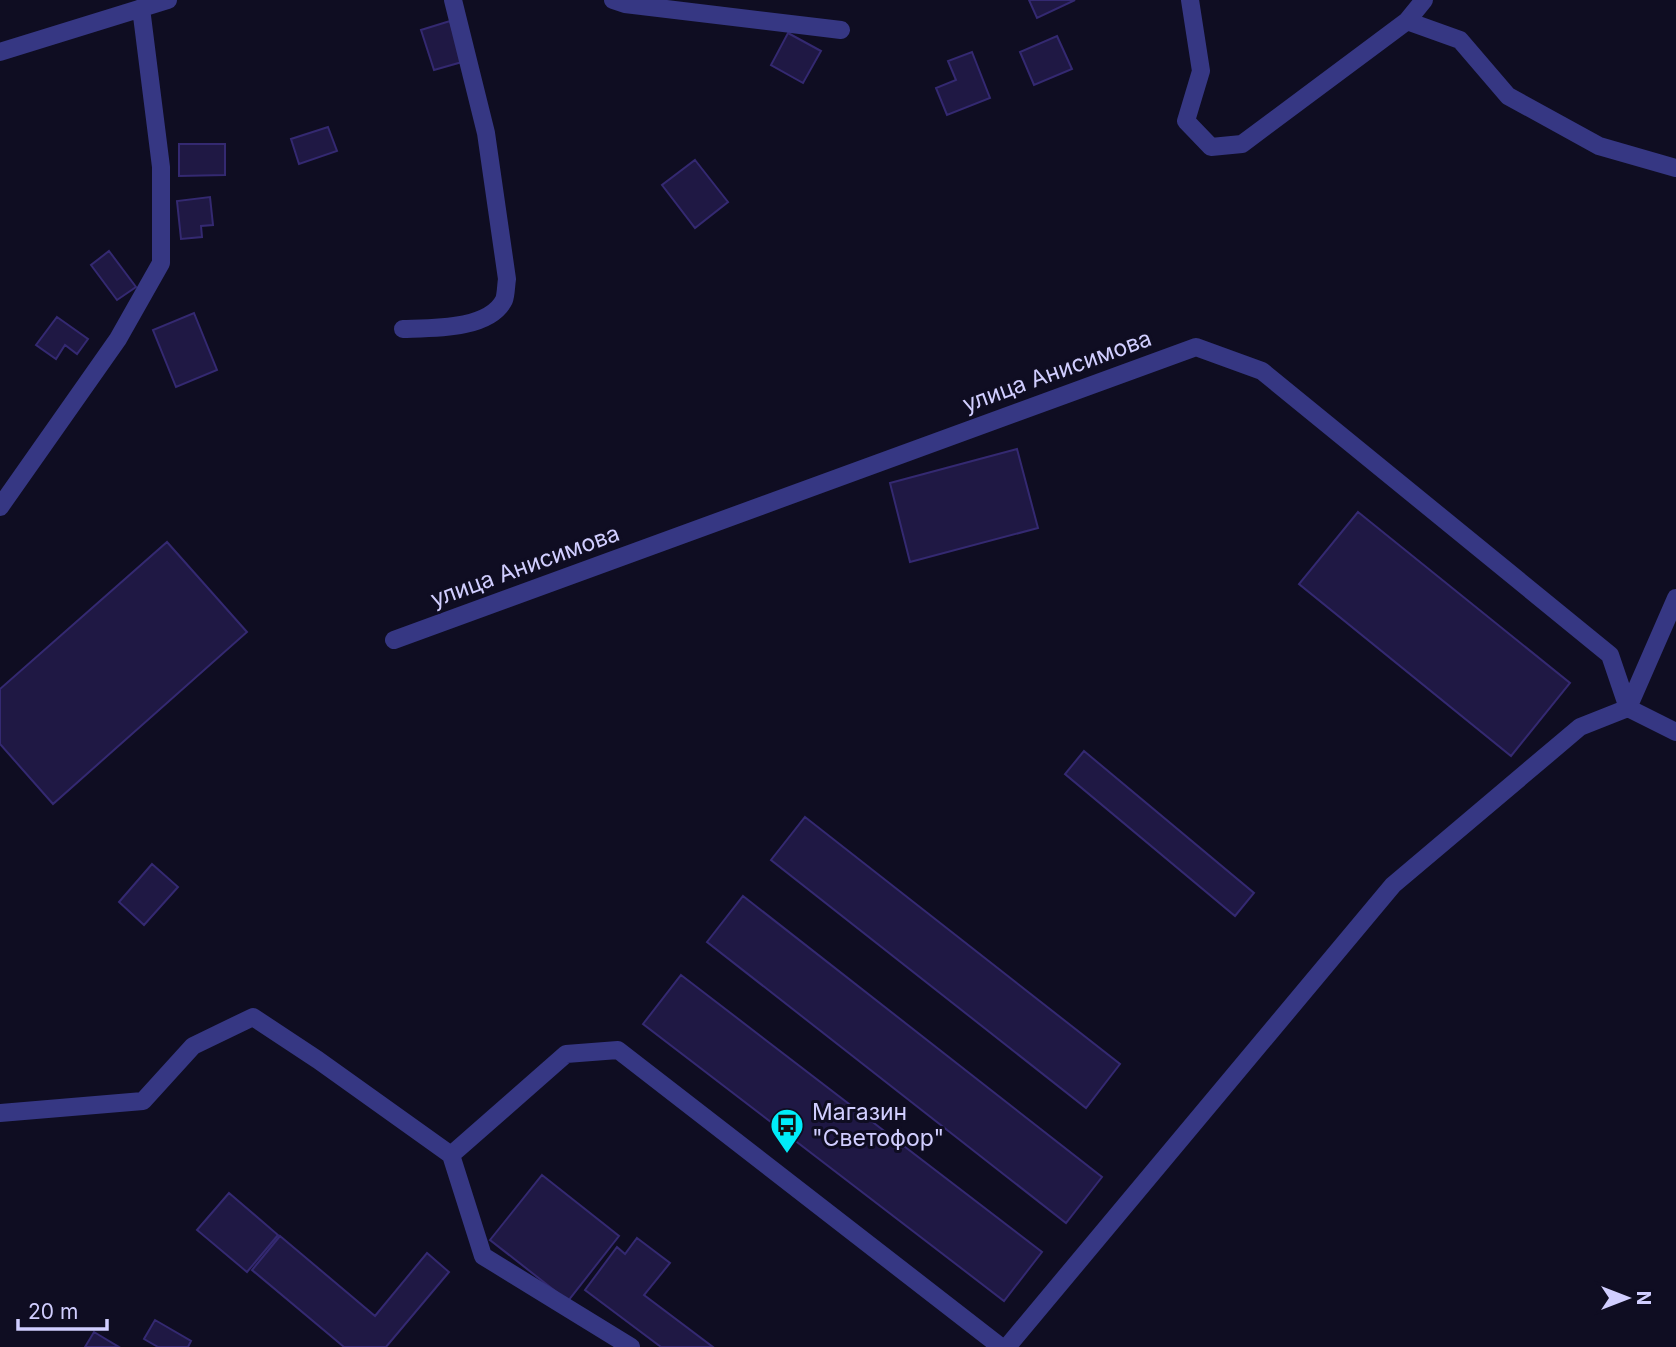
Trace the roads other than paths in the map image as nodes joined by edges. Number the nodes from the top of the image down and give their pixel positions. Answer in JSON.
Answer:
{"nodes":[{"id":1,"x":168,"y":0,"type":"edge"},
{"id":2,"x":453,"y":0,"type":"edge"},
{"id":3,"x":613,"y":0,"type":"edge"},
{"id":4,"x":1190,"y":0,"type":"edge"},
{"id":5,"x":1424,"y":0,"type":"edge"},
{"id":6,"x":141,"y":8,"type":"junction"},
{"id":7,"x":1406,"y":22,"type":"junction"},
{"id":8,"x":841,"y":30,"type":"dead end"},
{"id":9,"x":0,"y":52,"type":"edge"},
{"id":10,"x":1676,"y":168,"type":"edge"},
{"id":11,"x":403,"y":329,"type":"dead end"},
{"id":12,"x":0,"y":507,"type":"edge"},
{"id":13,"x":1676,"y":598,"type":"edge"},
{"id":14,"x":394,"y":640,"type":"dead end"},
{"id":15,"x":1628,"y":708,"type":"junction"},
{"id":16,"x":1676,"y":732,"type":"edge"},
{"id":17,"x":0,"y":1113,"type":"edge"},
{"id":18,"x":452,"y":1155,"type":"junction"},
{"id":19,"x":631,"y":1347,"type":"edge"},
{"id":20,"x":1000,"y":1347,"type":"edge"},
{"id":21,"x":1007,"y":1347,"type":"edge"}],
"edges":[{"from":1,"to":6,"type":"street"},
{"from":2,"to":11,"type":"street"},
{"from":3,"to":8,"type":"street"},
{"from":4,"to":7,"type":"street"},
{"from":5,"to":7,"type":"street"},
{"from":6,"to":9,"type":"street"},
{"from":6,"to":12,"type":"street"},
{"from":7,"to":10,"type":"street"},
{"from":13,"to":15,"type":"street"},
{"from":14,"to":15,"type":"street","name":"улица Анисимова"},
{"from":15,"to":16,"type":"street"},
{"from":15,"to":21,"type":"street"},
{"from":17,"to":18,"type":"street"},
{"from":18,"to":19,"type":"street"},
{"from":18,"to":20,"type":"street"}]}
